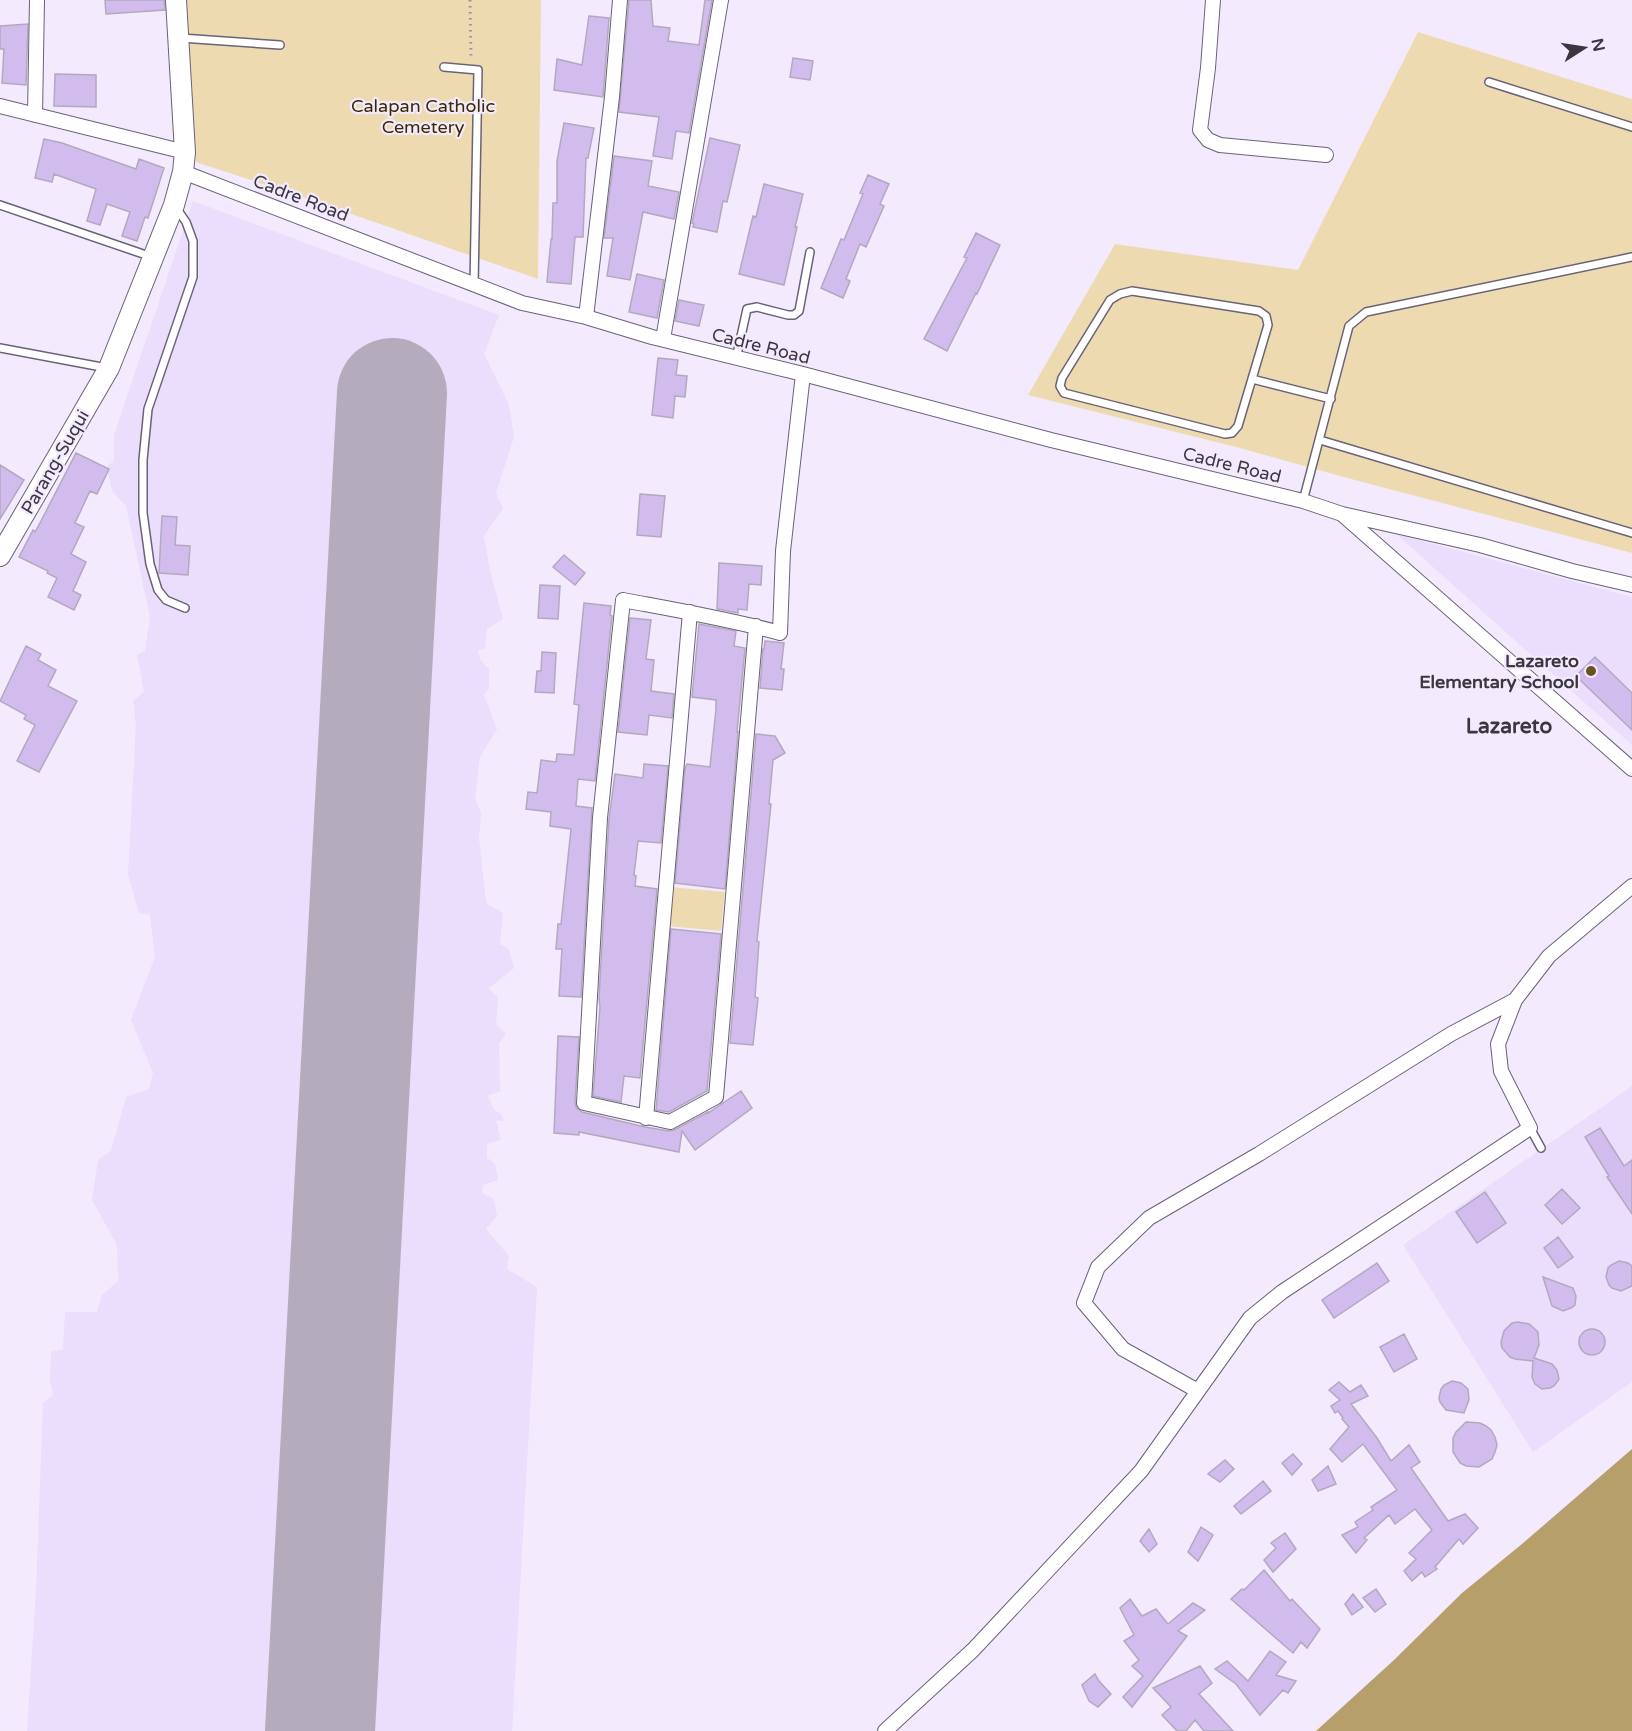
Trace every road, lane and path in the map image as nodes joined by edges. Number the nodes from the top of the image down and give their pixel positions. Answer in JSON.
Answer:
{"nodes":[{"id":1,"x":37,"y":0,"type":"edge"},
{"id":2,"x":176,"y":0,"type":"edge"},
{"id":3,"x":470,"y":0,"type":"edge"},
{"id":4,"x":620,"y":0,"type":"edge"},
{"id":5,"x":721,"y":0,"type":"edge"},
{"id":6,"x":1213,"y":0,"type":"edge"},
{"id":7,"x":178,"y":38,"type":"junction"},
{"id":8,"x":279,"y":45,"type":"dead end"},
{"id":9,"x":444,"y":67,"type":"dead end"},
{"id":10,"x":471,"y":70,"type":"junction"},
{"id":11,"x":1489,"y":82,"type":"dead end"},
{"id":12,"x":0,"y":106,"type":"edge"},
{"id":13,"x":35,"y":115,"type":"junction"},
{"id":14,"x":1632,"y":127,"type":"edge"},
{"id":15,"x":185,"y":152,"type":"junction"},
{"id":16,"x":1326,"y":155,"type":"dead end"},
{"id":17,"x":183,"y":172,"type":"junction"},
{"id":18,"x":0,"y":205,"type":"edge"},
{"id":19,"x":174,"y":205,"type":"junction"},
{"id":20,"x":810,"y":252,"type":"dead end"},
{"id":21,"x":1632,"y":257,"type":"edge"},
{"id":22,"x":154,"y":258,"type":"junction"},
{"id":23,"x":474,"y":285,"type":"junction"},
{"id":24,"x":586,"y":317,"type":"junction"},
{"id":25,"x":663,"y":339,"type":"junction"},
{"id":26,"x":0,"y":348,"type":"edge"},
{"id":27,"x":736,"y":359,"type":"junction"},
{"id":28,"x":109,"y":368,"type":"junction"},
{"id":29,"x":803,"y":374,"type":"junction"},
{"id":30,"x":1252,"y":379,"type":"junction"},
{"id":31,"x":1331,"y":399,"type":"junction"},
{"id":32,"x":1320,"y":440,"type":"junction"},
{"id":33,"x":1304,"y":501,"type":"junction"},
{"id":34,"x":1342,"y":514,"type":"junction"},
{"id":35,"x":1632,"y":533,"type":"edge"},
{"id":36,"x":0,"y":556,"type":"edge"},
{"id":37,"x":1632,"y":585,"type":"edge"},
{"id":38,"x":184,"y":608,"type":"dead end"},
{"id":39,"x":690,"y":612,"type":"junction"},
{"id":40,"x":756,"y":626,"type":"junction"},
{"id":41,"x":1632,"y":770,"type":"edge"},
{"id":42,"x":1632,"y":886,"type":"edge"},
{"id":43,"x":1515,"y":1000,"type":"junction"},
{"id":44,"x":646,"y":1118,"type":"junction"},
{"id":45,"x":1530,"y":1128,"type":"junction"},
{"id":46,"x":1541,"y":1148,"type":"dead end"},
{"id":47,"x":1198,"y":1391,"type":"junction"},
{"id":48,"x":885,"y":1731,"type":"edge"}],
"edges":[{"from":1,"to":13,"type":"street"},
{"from":2,"to":7,"type":"main road","name":"Parang-Suqui"},
{"from":3,"to":10,"type":"path"},
{"from":4,"to":24,"type":"street"},
{"from":5,"to":25,"type":"street"},
{"from":6,"to":16,"type":"street"},
{"from":7,"to":8,"type":"lane"},
{"from":7,"to":15,"type":"main road","name":"Parang-Suqui"},
{"from":9,"to":10,"type":"lane"},
{"from":10,"to":23,"type":"lane"},
{"from":11,"to":14,"type":"lane"},
{"from":12,"to":13,"type":"street"},
{"from":13,"to":15,"type":"street"},
{"from":15,"to":17,"type":"main road","name":"Parang-Suqui"},
{"from":17,"to":19,"type":"main road","name":"Parang-Suqui"},
{"from":17,"to":23,"type":"street","name":"Cadre Road"},
{"from":18,"to":22,"type":"lane"},
{"from":19,"to":22,"type":"main road","name":"Parang-Suqui"},
{"from":19,"to":38,"type":"lane"},
{"from":20,"to":27,"type":"lane"},
{"from":21,"to":31,"type":"lane"},
{"from":22,"to":28,"type":"main road","name":"Parang-Suqui"},
{"from":23,"to":24,"type":"street","name":"Cadre Road"},
{"from":24,"to":25,"type":"street","name":"Cadre Road"},
{"from":25,"to":27,"type":"street","name":"Cadre Road"},
{"from":26,"to":28,"type":"lane"},
{"from":27,"to":29,"type":"street","name":"Cadre Road"},
{"from":28,"to":36,"type":"main road","name":"Parang-Suqui"},
{"from":29,"to":33,"type":"street","name":"Cadre Road"},
{"from":29,"to":40,"type":"street"},
{"from":30,"to":30,"type":"lane"},
{"from":30,"to":31,"type":"lane"},
{"from":31,"to":32,"type":"lane"},
{"from":32,"to":33,"type":"lane"},
{"from":32,"to":35,"type":"lane"},
{"from":33,"to":34,"type":"street","name":"Cadre Road"},
{"from":34,"to":37,"type":"street","name":"Cadre Road"},
{"from":34,"to":41,"type":"street"},
{"from":39,"to":40,"type":"street"},
{"from":39,"to":44,"type":"street"},
{"from":39,"to":44,"type":"street"},
{"from":40,"to":44,"type":"street"},
{"from":42,"to":43,"type":"street"},
{"from":43,"to":45,"type":"street"},
{"from":43,"to":47,"type":"street"},
{"from":45,"to":46,"type":"lane"},
{"from":45,"to":47,"type":"street"},
{"from":47,"to":48,"type":"street"}]}
